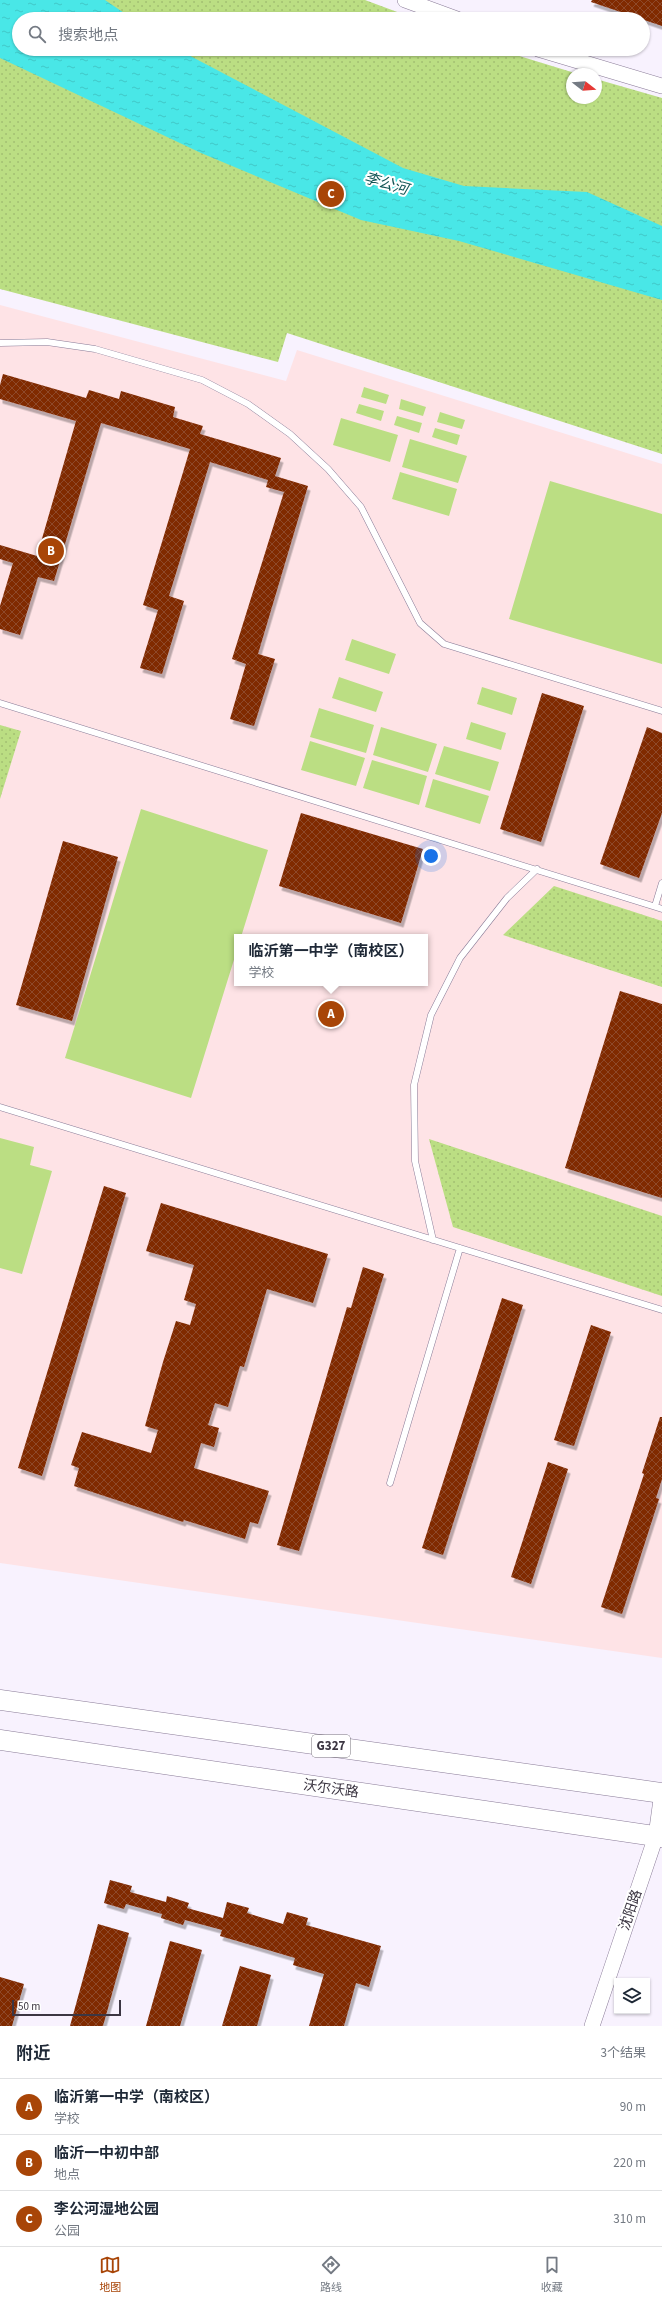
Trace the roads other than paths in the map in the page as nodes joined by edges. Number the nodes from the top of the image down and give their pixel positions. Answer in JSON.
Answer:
{"nodes":[{"id":1,"x":405,"y":0,"type":"edge"},
{"id":2,"x":437,"y":12,"type":"edge"},
{"id":3,"x":561,"y":56,"type":"edge"},
{"id":4,"x":662,"y":86,"type":"edge"},
{"id":5,"x":0,"y":343,"type":"edge"},
{"id":6,"x":0,"y":703,"type":"edge"},
{"id":7,"x":662,"y":711,"type":"edge"},
{"id":8,"x":537,"y":869,"type":"junction"},
{"id":9,"x":662,"y":883,"type":"edge"},
{"id":10,"x":655,"y":906,"type":"junction"},
{"id":11,"x":662,"y":909,"type":"edge"},
{"id":12,"x":0,"y":1107,"type":"edge"},
{"id":13,"x":433,"y":1240,"type":"junction"},
{"id":14,"x":460,"y":1248,"type":"junction"},
{"id":15,"x":662,"y":1310,"type":"edge"},
{"id":16,"x":390,"y":1483,"type":"dead end"},
{"id":17,"x":0,"y":1700,"type":"edge"},
{"id":18,"x":0,"y":1740,"type":"edge"},
{"id":19,"x":662,"y":1793,"type":"edge"},
{"id":20,"x":659,"y":1837,"type":"edge"},
{"id":21,"x":592,"y":2026,"type":"edge"}],
"edges":[{"from":1,"to":2,"type":"street"},
{"from":3,"to":4,"type":"street"},
{"from":5,"to":7,"type":"lane"},
{"from":6,"to":8,"type":"lane"},
{"from":8,"to":10,"type":"lane"},
{"from":8,"to":13,"type":"lane"},
{"from":9,"to":10,"type":"lane"},
{"from":10,"to":11,"type":"lane"},
{"from":12,"to":13,"type":"lane"},
{"from":13,"to":14,"type":"lane"},
{"from":14,"to":15,"type":"lane"},
{"from":14,"to":16,"type":"lane"},
{"from":17,"to":19,"type":"highway","number":"G327"},
{"from":18,"to":20,"type":"highway","name":"沃尔沃路"},
{"from":19,"to":20,"type":"street","name":"沈阳路"},
{"from":20,"to":21,"type":"street","name":"沈阳路"}]}
